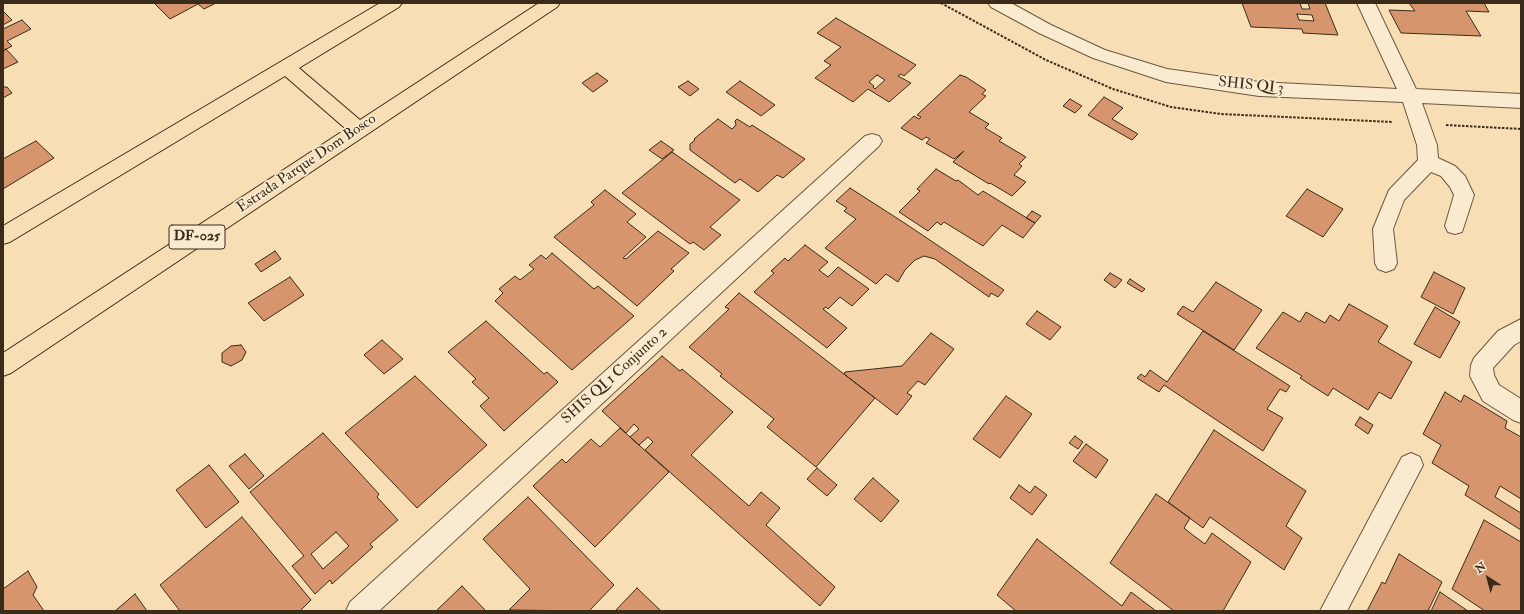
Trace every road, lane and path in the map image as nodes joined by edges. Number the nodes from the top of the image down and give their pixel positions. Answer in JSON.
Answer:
{"nodes":[{"id":1,"x":393,"y":3,"type":"edge"},
{"id":2,"x":551,"y":3,"type":"edge"},
{"id":3,"x":997,"y":3,"type":"edge"},
{"id":4,"x":1366,"y":3,"type":"edge"},
{"id":5,"x":287,"y":68,"type":"junction"},
{"id":6,"x":1410,"y":96,"type":"junction"},
{"id":7,"x":1521,"y":101,"type":"edge"},
{"id":8,"x":359,"y":130,"type":"junction"},
{"id":9,"x":872,"y":141,"type":"dead end"},
{"id":10,"x":1428,"y":162,"type":"junction"},
{"id":11,"x":1455,"y":226,"type":"dead end"},
{"id":12,"x":3,"y":236,"type":"edge"},
{"id":13,"x":1386,"y":263,"type":"dead end"},
{"id":14,"x":1521,"y":330,"type":"edge"},
{"id":15,"x":3,"y":366,"type":"edge"},
{"id":16,"x":1521,"y":412,"type":"edge"},
{"id":17,"x":1411,"y":465,"type":"dead end"},
{"id":18,"x":359,"y":611,"type":"edge"},
{"id":19,"x":1333,"y":611,"type":"edge"}],
"edges":[{"from":1,"to":5,"type":"main road"},
{"from":2,"to":8,"type":"main road","name":"Estrada Parque Dom Bosco","number":"DF-025"},
{"from":3,"to":6,"type":"street","name":"SHIS QI 3"},
{"from":4,"to":6,"type":"street"},
{"from":5,"to":8,"type":"main road"},
{"from":5,"to":12,"type":"main road"},
{"from":6,"to":7,"type":"street","name":"SHIS QI 3"},
{"from":6,"to":10,"type":"street"},
{"from":8,"to":15,"type":"main road","name":"Estrada Parque Dom Bosco","number":"DF-025"},
{"from":9,"to":18,"type":"street","name":"SHIS QI 1 Conjunto 2"},
{"from":10,"to":11,"type":"street"},
{"from":10,"to":13,"type":"street"},
{"from":14,"to":16,"type":"street"},
{"from":17,"to":19,"type":"street"}]}
